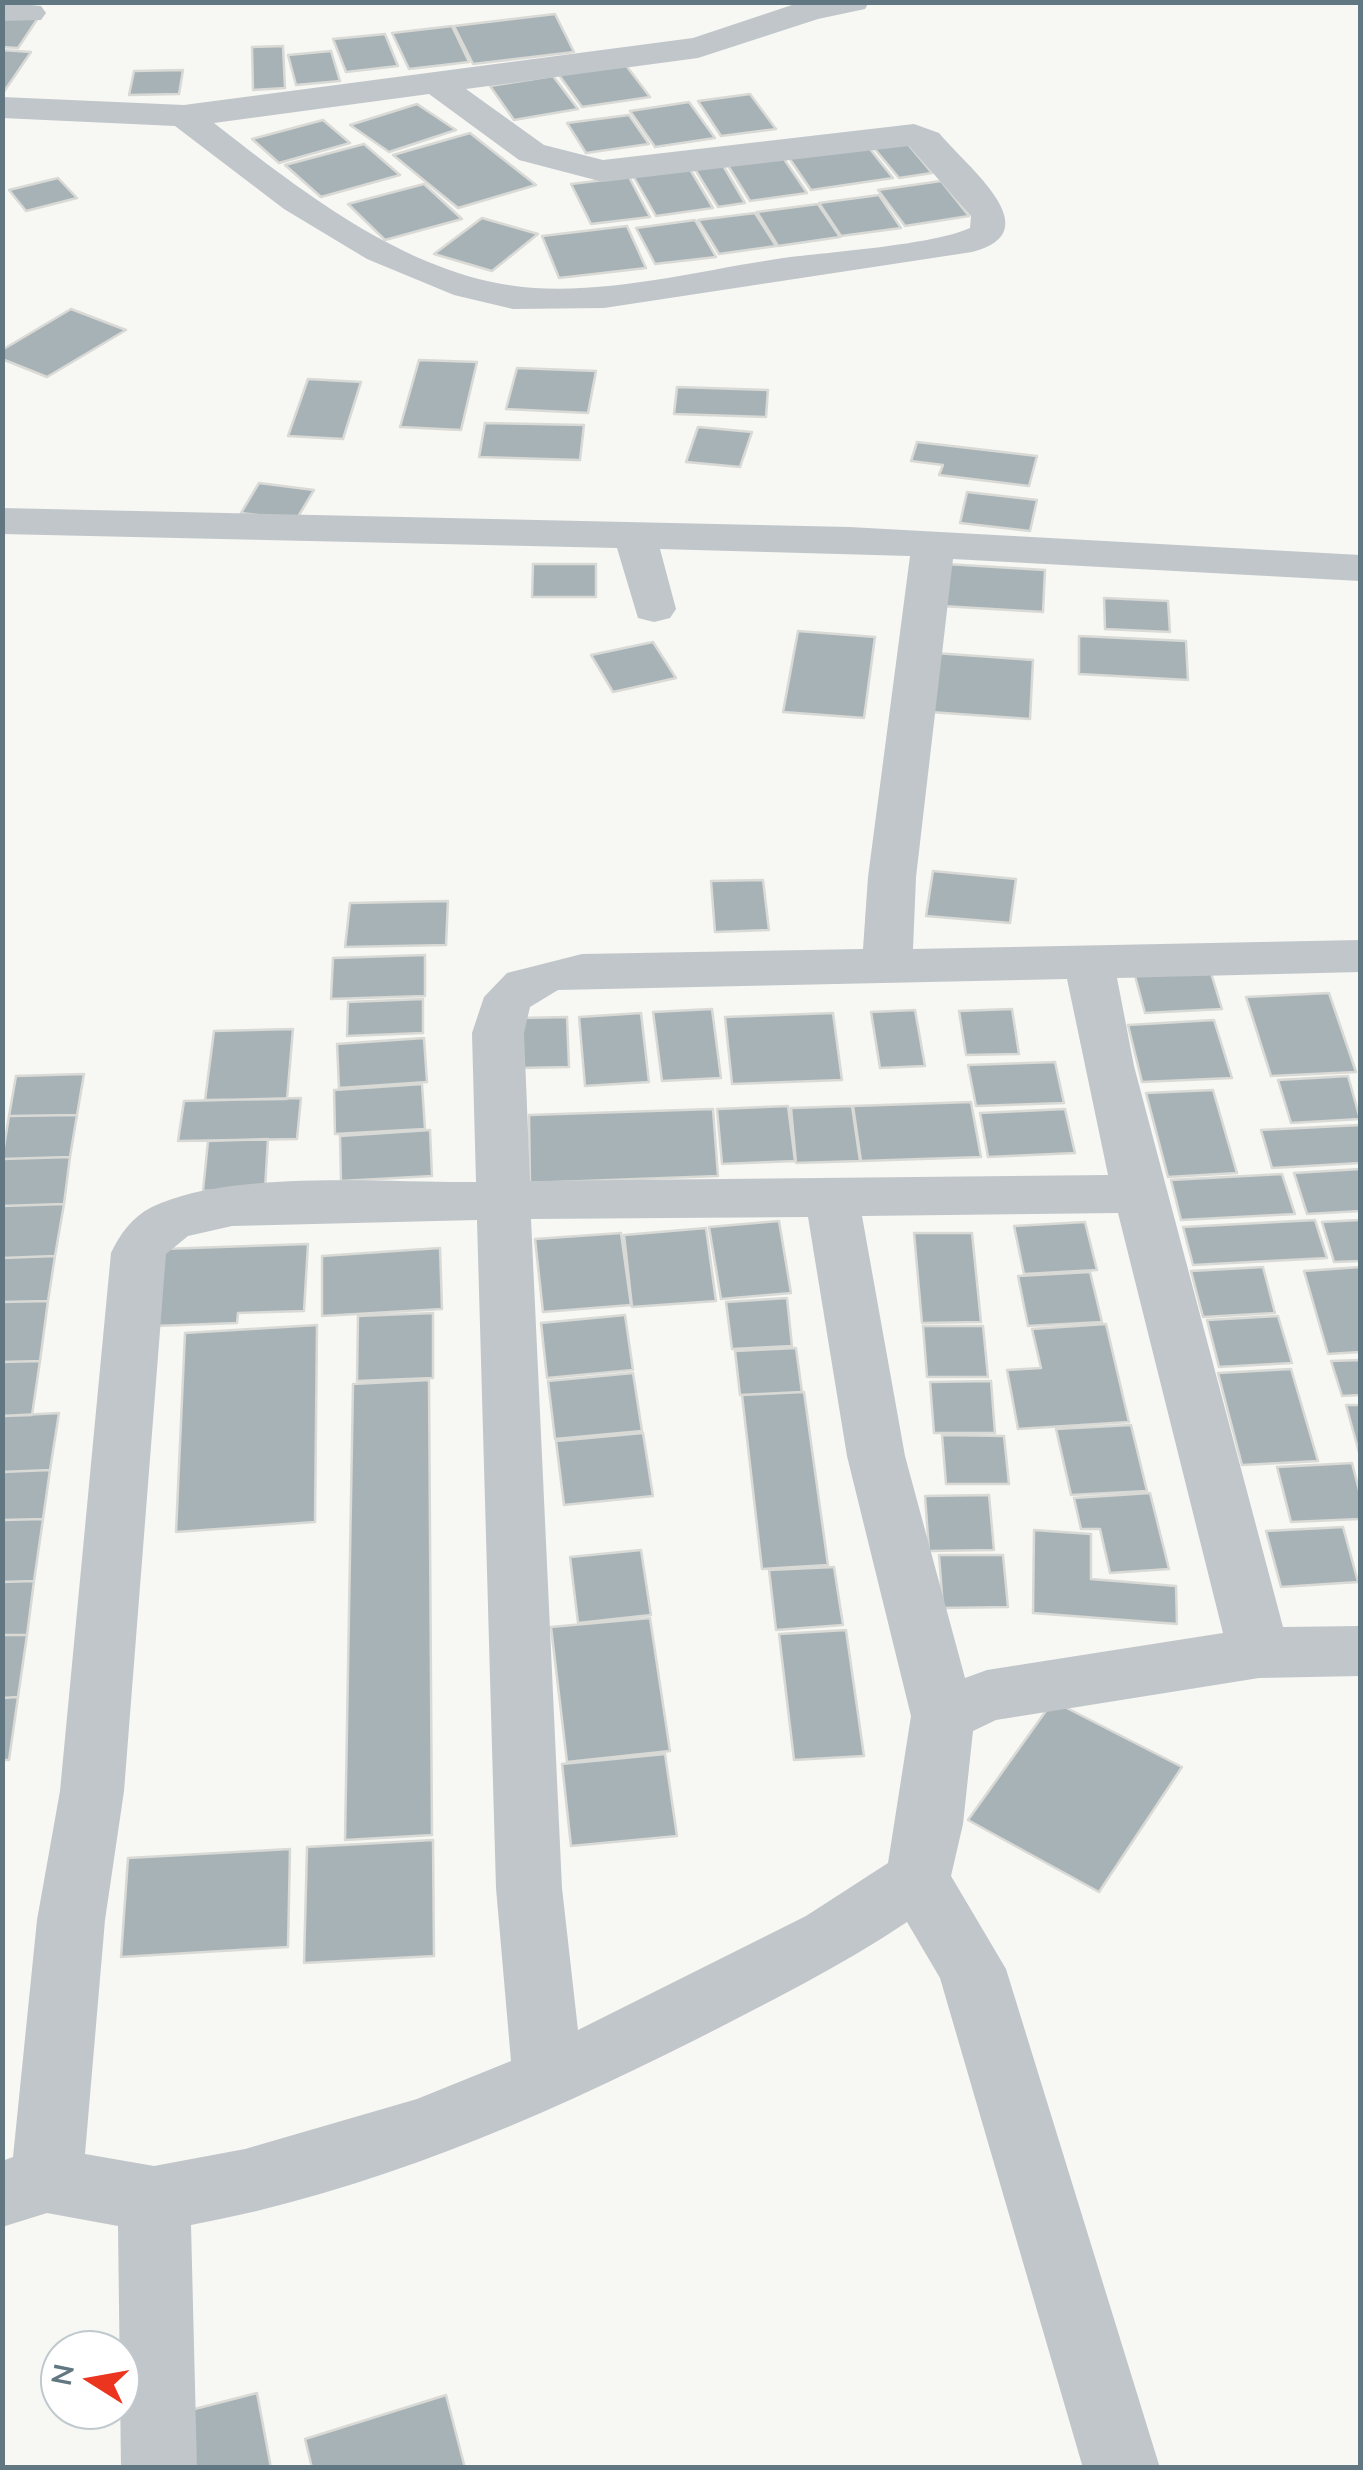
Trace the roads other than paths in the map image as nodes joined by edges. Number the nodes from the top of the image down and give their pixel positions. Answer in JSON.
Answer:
{"nodes":[{"id":1,"x":852,"y":2,"type":"edge"},
{"id":2,"x":438,"y":83,"type":"junction"},
{"id":3,"x":2,"y":107,"type":"edge"},
{"id":4,"x":184,"y":116,"type":"junction"},
{"id":5,"x":2,"y":522,"type":"edge"},
{"id":6,"x":635,"y":533,"type":"junction"},
{"id":7,"x":933,"y":544,"type":"junction"},
{"id":8,"x":1360,"y":568,"type":"edge"},
{"id":9,"x":654,"y":610,"type":"dead end"},
{"id":10,"x":1089,"y":962,"type":"junction"},
{"id":11,"x":887,"y":963,"type":"junction"},
{"id":12,"x":1357,"y":963,"type":"edge"},
{"id":13,"x":1140,"y":1194,"type":"junction"},
{"id":14,"x":832,"y":1199,"type":"junction"},
{"id":15,"x":506,"y":1204,"type":"junction"},
{"id":16,"x":1360,"y":1651,"type":"edge"},
{"id":17,"x":1259,"y":1653,"type":"junction"},
{"id":18,"x":942,"y":1716,"type":"junction"},
{"id":19,"x":917,"y":1879,"type":"junction"},
{"id":20,"x":548,"y":2079,"type":"junction"},
{"id":21,"x":25,"y":2187,"type":"edge"},
{"id":22,"x":154,"y":2199,"type":"junction"},
{"id":23,"x":159,"y":2468,"type":"edge"},
{"id":24,"x":1122,"y":2468,"type":"edge"}],
"edges":[{"from":1,"to":2,"type":"street"},
{"from":2,"to":4,"type":"street"},
{"from":2,"to":4,"type":"street"},
{"from":3,"to":4,"type":"street"},
{"from":5,"to":6,"type":"street"},
{"from":6,"to":7,"type":"street"},
{"from":6,"to":9,"type":"street"},
{"from":7,"to":8,"type":"street"},
{"from":7,"to":11,"type":"street"},
{"from":10,"to":11,"type":"street"},
{"from":10,"to":12,"type":"street"},
{"from":10,"to":13,"type":"street"},
{"from":11,"to":15,"type":"street"},
{"from":13,"to":14,"type":"street"},
{"from":13,"to":17,"type":"street"},
{"from":14,"to":15,"type":"street"},
{"from":14,"to":18,"type":"street"},
{"from":15,"to":20,"type":"street"},
{"from":15,"to":21,"type":"street"},
{"from":16,"to":17,"type":"street"},
{"from":17,"to":18,"type":"street"},
{"from":18,"to":19,"type":"street"},
{"from":19,"to":20,"type":"street"},
{"from":19,"to":24,"type":"street"},
{"from":20,"to":22,"type":"street"},
{"from":21,"to":22,"type":"street"},
{"from":22,"to":23,"type":"street"}]}
